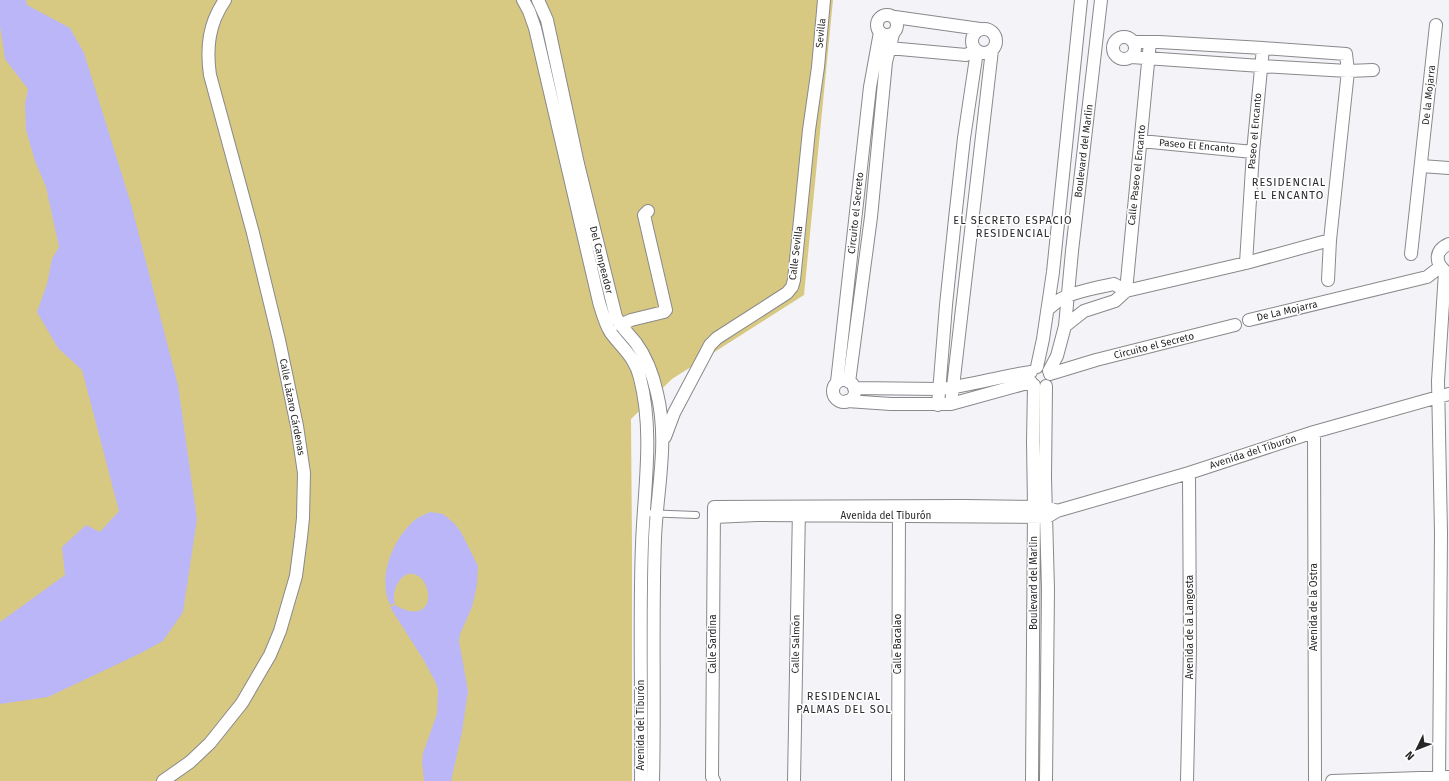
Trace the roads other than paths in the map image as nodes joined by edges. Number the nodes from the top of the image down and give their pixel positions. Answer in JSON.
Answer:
{"nodes":[{"id":1,"x":225,"y":0,"type":"edge"},
{"id":2,"x":523,"y":0,"type":"edge"},
{"id":3,"x":538,"y":0,"type":"edge"},
{"id":4,"x":824,"y":0,"type":"edge"},
{"id":5,"x":1082,"y":0,"type":"edge"},
{"id":6,"x":1101,"y":0,"type":"edge"},
{"id":7,"x":895,"y":17,"type":"junction"},
{"id":8,"x":1436,"y":25,"type":"dead end"},
{"id":9,"x":980,"y":29,"type":"junction"},
{"id":10,"x":880,"y":32,"type":"junction"},
{"id":11,"x":893,"y":34,"type":"junction"},
{"id":12,"x":1132,"y":42,"type":"junction"},
{"id":13,"x":1150,"y":42,"type":"junction"},
{"id":14,"x":883,"y":46,"type":"junction"},
{"id":15,"x":1076,"y":46,"type":"junction"},
{"id":16,"x":1263,"y":48,"type":"junction"},
{"id":17,"x":1096,"y":49,"type":"junction"},
{"id":18,"x":976,"y":50,"type":"junction"},
{"id":19,"x":992,"y":50,"type":"junction"},
{"id":20,"x":1131,"y":57,"type":"junction"},
{"id":21,"x":1149,"y":59,"type":"junction"},
{"id":22,"x":555,"y":63,"type":"junction"},
{"id":23,"x":543,"y":66,"type":"junction"},
{"id":24,"x":1261,"y":66,"type":"junction"},
{"id":25,"x":818,"y":67,"type":"joint"},
{"id":26,"x":1373,"y":70,"type":"dead end"},
{"id":27,"x":1348,"y":71,"type":"junction"},
{"id":28,"x":1141,"y":141,"type":"junction"},
{"id":29,"x":1253,"y":152,"type":"junction"},
{"id":30,"x":1421,"y":166,"type":"junction"},
{"id":31,"x":1449,"y":168,"type":"edge"},
{"id":32,"x":648,"y":211,"type":"dead end"},
{"id":33,"x":856,"y":216,"type":"junction"},
{"id":34,"x":871,"y":217,"type":"junction"},
{"id":35,"x":955,"y":219,"type":"junction"},
{"id":36,"x":971,"y":221,"type":"junction"},
{"id":37,"x":587,"y":226,"type":"junction"},
{"id":38,"x":1330,"y":240,"type":"junction"},
{"id":39,"x":1449,"y":243,"type":"edge"},
{"id":40,"x":1411,"y":254,"type":"dead end"},
{"id":41,"x":1246,"y":263,"type":"junction"},
{"id":42,"x":1445,"y":271,"type":"edge"},
{"id":43,"x":1328,"y":280,"type":"dead end"},
{"id":44,"x":1126,"y":291,"type":"junction"},
{"id":45,"x":1068,"y":295,"type":"junction"},
{"id":46,"x":1048,"y":310,"type":"junction"},
{"id":47,"x":1249,"y":320,"type":"dead end"},
{"id":48,"x":1235,"y":324,"type":"dead end"},
{"id":49,"x":620,"y":325,"type":"junction"},
{"id":50,"x":1065,"y":326,"type":"junction"},
{"id":51,"x":1033,"y":377,"type":"junction"},
{"id":52,"x":1048,"y":377,"type":"junction"},
{"id":53,"x":847,"y":384,"type":"junction"},
{"id":54,"x":952,"y":388,"type":"junction"},
{"id":55,"x":939,"y":389,"type":"junction"},
{"id":56,"x":1443,"y":396,"type":"edge"},
{"id":57,"x":847,"y":401,"type":"junction"},
{"id":58,"x":951,"y":404,"type":"junction"},
{"id":59,"x":938,"y":405,"type":"junction"},
{"id":60,"x":661,"y":412,"type":"junction"},
{"id":61,"x":674,"y":413,"type":"junction"},
{"id":62,"x":646,"y":418,"type":"junction"},
{"id":63,"x":1314,"y":432,"type":"junction"},
{"id":64,"x":1046,"y":441,"type":"junction"},
{"id":65,"x":1033,"y":442,"type":"junction"},
{"id":66,"x":663,"y":444,"type":"junction"},
{"id":67,"x":648,"y":445,"type":"junction"},
{"id":68,"x":1189,"y":473,"type":"junction"},
{"id":69,"x":798,"y":511,"type":"junction"},
{"id":70,"x":714,"y":512,"type":"joint"},
{"id":71,"x":899,"y":512,"type":"junction"},
{"id":72,"x":1044,"y":512,"type":"junction"},
{"id":73,"x":650,"y":513,"type":"junction"},
{"id":74,"x":696,"y":515,"type":"dead end"},
{"id":75,"x":647,"y":701,"type":"junction"},
{"id":76,"x":1443,"y":778,"type":"edge"},
{"id":77,"x":162,"y":781,"type":"edge"},
{"id":78,"x":641,"y":781,"type":"edge"},
{"id":79,"x":653,"y":781,"type":"edge"},
{"id":80,"x":714,"y":781,"type":"edge"},
{"id":81,"x":794,"y":781,"type":"edge"},
{"id":82,"x":898,"y":781,"type":"edge"},
{"id":83,"x":1032,"y":781,"type":"edge"},
{"id":84,"x":1046,"y":781,"type":"edge"},
{"id":85,"x":1187,"y":781,"type":"edge"},
{"id":86,"x":1315,"y":781,"type":"edge"},
{"id":87,"x":1332,"y":781,"type":"edge"}],
"edges":[{"from":1,"to":77,"type":"street","name":"Calle Lázaro Cárdenas"},
{"from":2,"to":23,"type":"street","name":"Del Campeador"},
{"from":3,"to":22,"type":"street","name":"Del Campeador"},
{"from":4,"to":25,"type":"street","name":"Sevilla"},
{"from":5,"to":15,"type":"street","name":"Boulevard del Marlin"},
{"from":6,"to":17,"type":"street","name":"Boulevard del Marlin"},
{"from":7,"to":9,"type":"street"},
{"from":7,"to":10,"type":"street"},
{"from":7,"to":11,"type":"street"},
{"from":8,"to":30,"type":"street","name":"De la Mojarra"},
{"from":9,"to":18,"type":"street"},
{"from":9,"to":19,"type":"street"},
{"from":10,"to":11,"type":"street"},
{"from":10,"to":14,"type":"street","name":"Circuito el Secreto"},
{"from":11,"to":14,"type":"street","name":"Circuito el Secreto"},
{"from":12,"to":13,"type":"street"},
{"from":12,"to":20,"type":"street"},
{"from":12,"to":20,"type":"street"},
{"from":13,"to":16,"type":"street"},
{"from":13,"to":21,"type":"street","name":"Calle Paseo el Encanto"},
{"from":14,"to":18,"type":"street"},
{"from":14,"to":33,"type":"street","name":"Circuito el Secreto"},
{"from":14,"to":34,"type":"street","name":"Circuito el Secreto"},
{"from":15,"to":17,"type":"street"},
{"from":15,"to":46,"type":"street","name":"Boulevard del Marlin"},
{"from":16,"to":24,"type":"street","name":"Paseo el Encanto"},
{"from":16,"to":27,"type":"street"},
{"from":17,"to":45,"type":"street","name":"Boulevard del Marlin"},
{"from":18,"to":19,"type":"street"},
{"from":18,"to":35,"type":"street"},
{"from":19,"to":36,"type":"street"},
{"from":20,"to":21,"type":"street"},
{"from":21,"to":24,"type":"street"},
{"from":21,"to":28,"type":"street","name":"Calle Paseo el Encanto"},
{"from":22,"to":23,"type":"street"},
{"from":22,"to":37,"type":"street","name":"Del Campeador"},
{"from":23,"to":37,"type":"street","name":"Del Campeador"},
{"from":24,"to":27,"type":"street"},
{"from":24,"to":29,"type":"street","name":"Paseo el Encanto"},
{"from":25,"to":61,"type":"street","name":"Calle Sevilla"},
{"from":26,"to":27,"type":"street"},
{"from":27,"to":38,"type":"street"},
{"from":28,"to":29,"type":"street","name":"Paseo El Encanto"},
{"from":28,"to":44,"type":"street","name":"Calle Paseo el Encanto"},
{"from":29,"to":41,"type":"street","name":"Paseo el Encanto"},
{"from":30,"to":31,"type":"street"},
{"from":30,"to":40,"type":"street","name":"De la Mojarra"},
{"from":32,"to":49,"type":"street"},
{"from":33,"to":34,"type":"street"},
{"from":33,"to":53,"type":"street","name":"Circuito el Secreto"},
{"from":34,"to":53,"type":"street","name":"Circuito el Secreto"},
{"from":35,"to":36,"type":"street"},
{"from":35,"to":55,"type":"street"},
{"from":36,"to":54,"type":"street"},
{"from":37,"to":49,"type":"street","name":"Del Campeador"},
{"from":37,"to":62,"type":"street","name":"Del Campeador"},
{"from":38,"to":41,"type":"street"},
{"from":38,"to":43,"type":"street"},
{"from":39,"to":42,"type":"street"},
{"from":41,"to":44,"type":"street"},
{"from":42,"to":47,"type":"street","name":"De La Mojarra"},
{"from":42,"to":56,"type":"street"},
{"from":44,"to":45,"type":"street"},
{"from":44,"to":50,"type":"street"},
{"from":45,"to":46,"type":"street"},
{"from":45,"to":50,"type":"street","name":"Boulevard del Marlin"},
{"from":46,"to":51,"type":"street","name":"Boulevard del Marlin"},
{"from":48,"to":52,"type":"street","name":"Circuito el Secreto"},
{"from":49,"to":60,"type":"street","name":"Del Campeador"},
{"from":50,"to":52,"type":"street","name":"Boulevard del Marlin"},
{"from":51,"to":52,"type":"street"},
{"from":51,"to":52,"type":"street"},
{"from":51,"to":54,"type":"street"},
{"from":51,"to":58,"type":"street"},
{"from":51,"to":65,"type":"street","name":"Boulevard del Marlin"},
{"from":52,"to":64,"type":"street","name":"Boulevard del Marlin"},
{"from":53,"to":55,"type":"street"},
{"from":53,"to":57,"type":"street"},
{"from":53,"to":57,"type":"street"},
{"from":54,"to":55,"type":"street"},
{"from":54,"to":58,"type":"street"},
{"from":55,"to":59,"type":"street"},
{"from":56,"to":63,"type":"street","name":"Avenida del Tiburón"},
{"from":56,"to":76,"type":"street"},
{"from":57,"to":59,"type":"street"},
{"from":58,"to":59,"type":"street"},
{"from":60,"to":61,"type":"street"},
{"from":60,"to":62,"type":"street"},
{"from":60,"to":66,"type":"street","name":"Del Campeador"},
{"from":61,"to":66,"type":"street","name":"Calle Sevilla"},
{"from":62,"to":67,"type":"street","name":"Del Campeador"},
{"from":63,"to":68,"type":"street","name":"Avenida del Tiburón"},
{"from":63,"to":86,"type":"street","name":"Avenida de la Ostra"},
{"from":64,"to":65,"type":"street"},
{"from":64,"to":72,"type":"street","name":"Boulevard del Marlin"},
{"from":65,"to":72,"type":"street","name":"Boulevard del Marlin"},
{"from":66,"to":67,"type":"street"},
{"from":66,"to":73,"type":"street","name":"Del Campeador"},
{"from":67,"to":73,"type":"street","name":"Del Campeador"},
{"from":68,"to":72,"type":"street","name":"Avenida del Tiburón"},
{"from":68,"to":85,"type":"street","name":"Avenida de la Langosta"},
{"from":69,"to":70,"type":"street","name":"Avenida del Tiburón"},
{"from":69,"to":71,"type":"street","name":"Avenida del Tiburón"},
{"from":69,"to":81,"type":"street","name":"Calle Salmón"},
{"from":70,"to":80,"type":"street","name":"Calle Sardina"},
{"from":71,"to":72,"type":"street","name":"Avenida del Tiburón"},
{"from":71,"to":82,"type":"street","name":"Calle Bacalao"},
{"from":72,"to":83,"type":"street","name":"Boulevard del Marlin"},
{"from":72,"to":84,"type":"street","name":"Boulevard del Marlin"},
{"from":73,"to":74,"type":"lane"},
{"from":73,"to":75,"type":"street","name":"Avenida del Tiburón"},
{"from":75,"to":78,"type":"street","name":"Avenida del Tiburón"},
{"from":75,"to":79,"type":"street","name":"Avenida del Tiburón"},
{"from":76,"to":87,"type":"street"}]}
